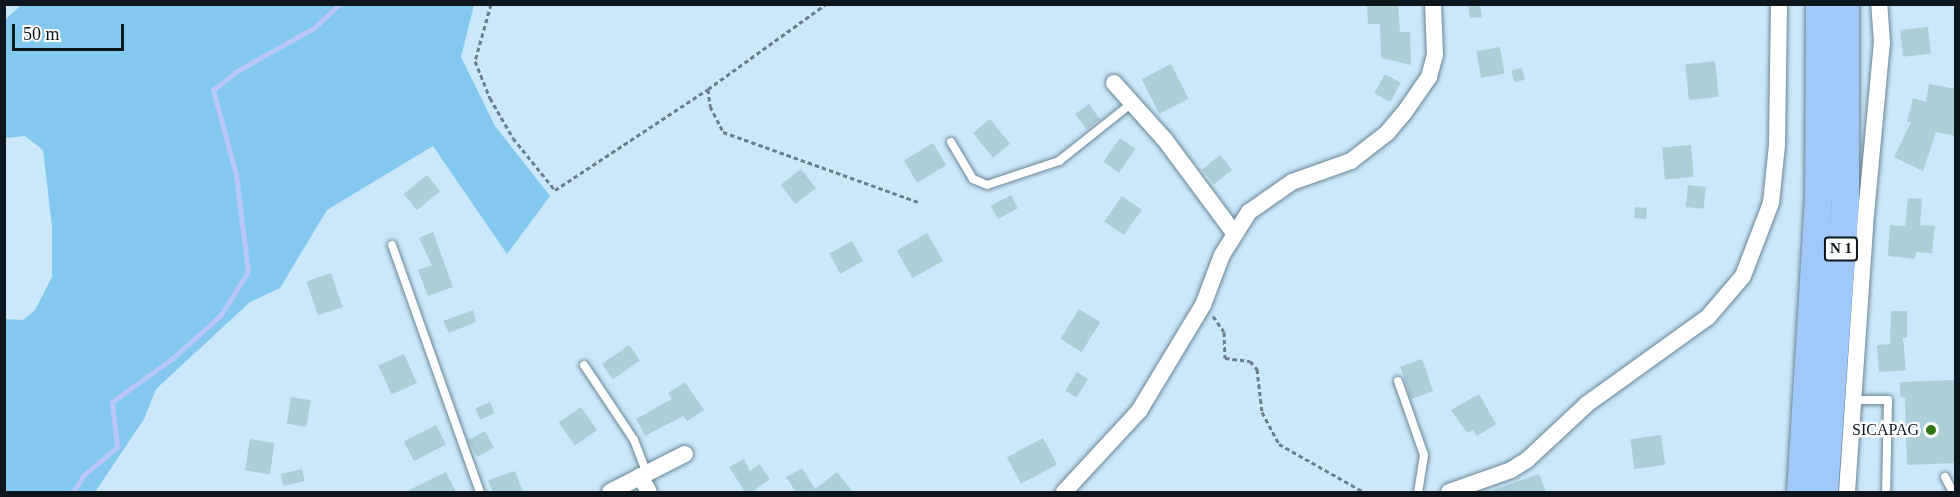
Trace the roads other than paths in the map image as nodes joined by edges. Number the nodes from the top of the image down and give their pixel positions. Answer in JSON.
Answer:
{"nodes":[{"id":1,"x":1433,"y":4,"type":"edge"},
{"id":2,"x":1779,"y":4,"type":"edge"},
{"id":3,"x":1819,"y":4,"type":"edge"},
{"id":4,"x":1845,"y":4,"type":"edge"},
{"id":5,"x":1879,"y":4,"type":"edge"},
{"id":6,"x":1114,"y":83,"type":"dead end"},
{"id":7,"x":1132,"y":103,"type":"junction"},
{"id":8,"x":951,"y":142,"type":"dead end"},
{"id":9,"x":1234,"y":233,"type":"junction"},
{"id":10,"x":392,"y":245,"type":"dead end"},
{"id":11,"x":584,"y":365,"type":"dead end"},
{"id":12,"x":1398,"y":381,"type":"dead end"},
{"id":13,"x":1853,"y":400,"type":"junction"},
{"id":14,"x":684,"y":454,"type":"dead end"},
{"id":15,"x":644,"y":475,"type":"junction"},
{"id":16,"x":1945,"y":477,"type":"dead end"},
{"id":17,"x":480,"y":492,"type":"edge"},
{"id":18,"x":610,"y":492,"type":"edge"},
{"id":19,"x":649,"y":492,"type":"edge"},
{"id":20,"x":1064,"y":492,"type":"edge"},
{"id":21,"x":1418,"y":492,"type":"edge"},
{"id":22,"x":1449,"y":492,"type":"edge"},
{"id":23,"x":1800,"y":492,"type":"edge"},
{"id":24,"x":1824,"y":492,"type":"edge"},
{"id":25,"x":1847,"y":492,"type":"edge"},
{"id":26,"x":1886,"y":492,"type":"edge"},
{"id":27,"x":1953,"y":492,"type":"edge"}],
"edges":[{"from":1,"to":9,"type":"street"},
{"from":2,"to":22,"type":"street"},
{"from":3,"to":23,"type":"highway","number":"N 1"},
{"from":4,"to":24,"type":"highway","number":"N 1"},
{"from":5,"to":13,"type":"street"},
{"from":6,"to":7,"type":"street"},
{"from":7,"to":8,"type":"lane"},
{"from":7,"to":9,"type":"street"},
{"from":9,"to":20,"type":"street"},
{"from":10,"to":17,"type":"lane"},
{"from":11,"to":15,"type":"lane"},
{"from":12,"to":21,"type":"lane"},
{"from":13,"to":25,"type":"street"},
{"from":13,"to":26,"type":"lane"},
{"from":14,"to":15,"type":"street"},
{"from":15,"to":18,"type":"street"},
{"from":15,"to":19,"type":"street"},
{"from":16,"to":27,"type":"lane"}]}
